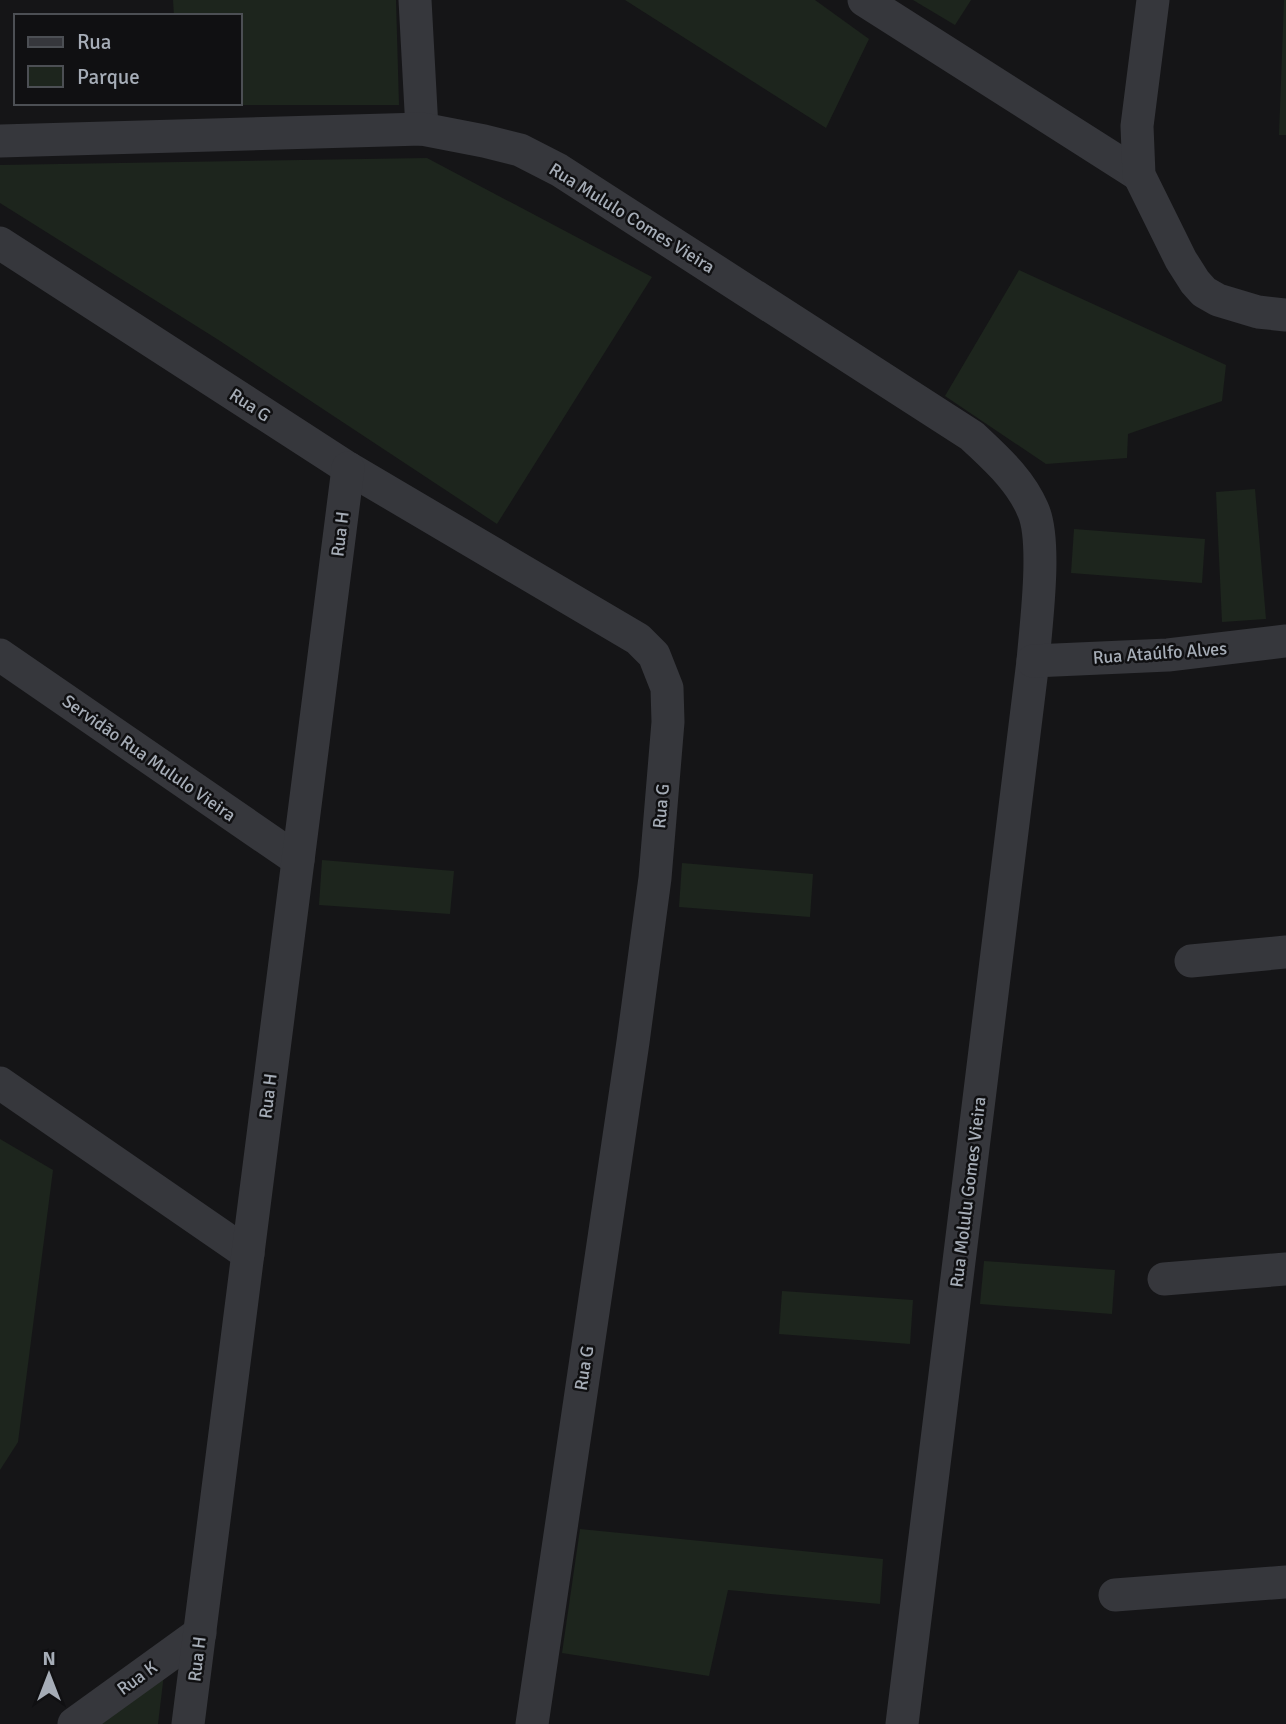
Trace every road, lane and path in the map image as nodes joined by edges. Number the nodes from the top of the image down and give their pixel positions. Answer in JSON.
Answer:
{"nodes":[{"id":1,"x":415,"y":0,"type":"edge"},
{"id":2,"x":864,"y":0,"type":"edge"},
{"id":3,"x":1153,"y":0,"type":"edge"},
{"id":4,"x":422,"y":129,"type":"junction"},
{"id":5,"x":0,"y":141,"type":"edge"},
{"id":6,"x":1139,"y":175,"type":"junction"},
{"id":7,"x":0,"y":243,"type":"edge"},
{"id":8,"x":1286,"y":315,"type":"edge"},
{"id":9,"x":348,"y":468,"type":"junction"},
{"id":10,"x":1286,"y":641,"type":"edge"},
{"id":11,"x":0,"y":655,"type":"edge"},
{"id":12,"x":1033,"y":661,"type":"junction"},
{"id":13,"x":298,"y":860,"type":"junction"},
{"id":14,"x":1286,"y":952,"type":"edge"},
{"id":15,"x":1191,"y":961,"type":"dead end"},
{"id":16,"x":0,"y":1083,"type":"edge"},
{"id":17,"x":248,"y":1254,"type":"junction"},
{"id":18,"x":1286,"y":1269,"type":"edge"},
{"id":19,"x":1164,"y":1279,"type":"dead end"},
{"id":20,"x":1286,"y":1582,"type":"edge"},
{"id":21,"x":1115,"y":1595,"type":"dead end"},
{"id":22,"x":200,"y":1633,"type":"junction"},
{"id":23,"x":74,"y":1724,"type":"edge"},
{"id":24,"x":188,"y":1724,"type":"edge"},
{"id":25,"x":532,"y":1724,"type":"edge"},
{"id":26,"x":902,"y":1724,"type":"edge"}],
"edges":[{"from":1,"to":4,"type":"street"},
{"from":2,"to":6,"type":"street"},
{"from":3,"to":6,"type":"street"},
{"from":4,"to":5,"type":"street","name":"Rua Mululo Comes Vieira"},
{"from":4,"to":12,"type":"street","name":"Rua Mululo Comes Vieira"},
{"from":6,"to":8,"type":"street"},
{"from":7,"to":9,"type":"street","name":"Rua G"},
{"from":9,"to":13,"type":"street","name":"Rua H"},
{"from":9,"to":25,"type":"street","name":"Rua G"},
{"from":10,"to":12,"type":"street","name":"Rua Ataúlfo Alves"},
{"from":11,"to":13,"type":"street","name":"Servidão Rua Mululo Vieira"},
{"from":12,"to":26,"type":"street","name":"Rua Molulu Gomes Vieira"},
{"from":13,"to":17,"type":"street","name":"Rua H"},
{"from":14,"to":15,"type":"street"},
{"from":16,"to":17,"type":"street"},
{"from":17,"to":22,"type":"street","name":"Rua H"},
{"from":18,"to":19,"type":"street"},
{"from":20,"to":21,"type":"street"},
{"from":22,"to":23,"type":"street","name":"Rua K"},
{"from":22,"to":24,"type":"street","name":"Rua H"}]}
